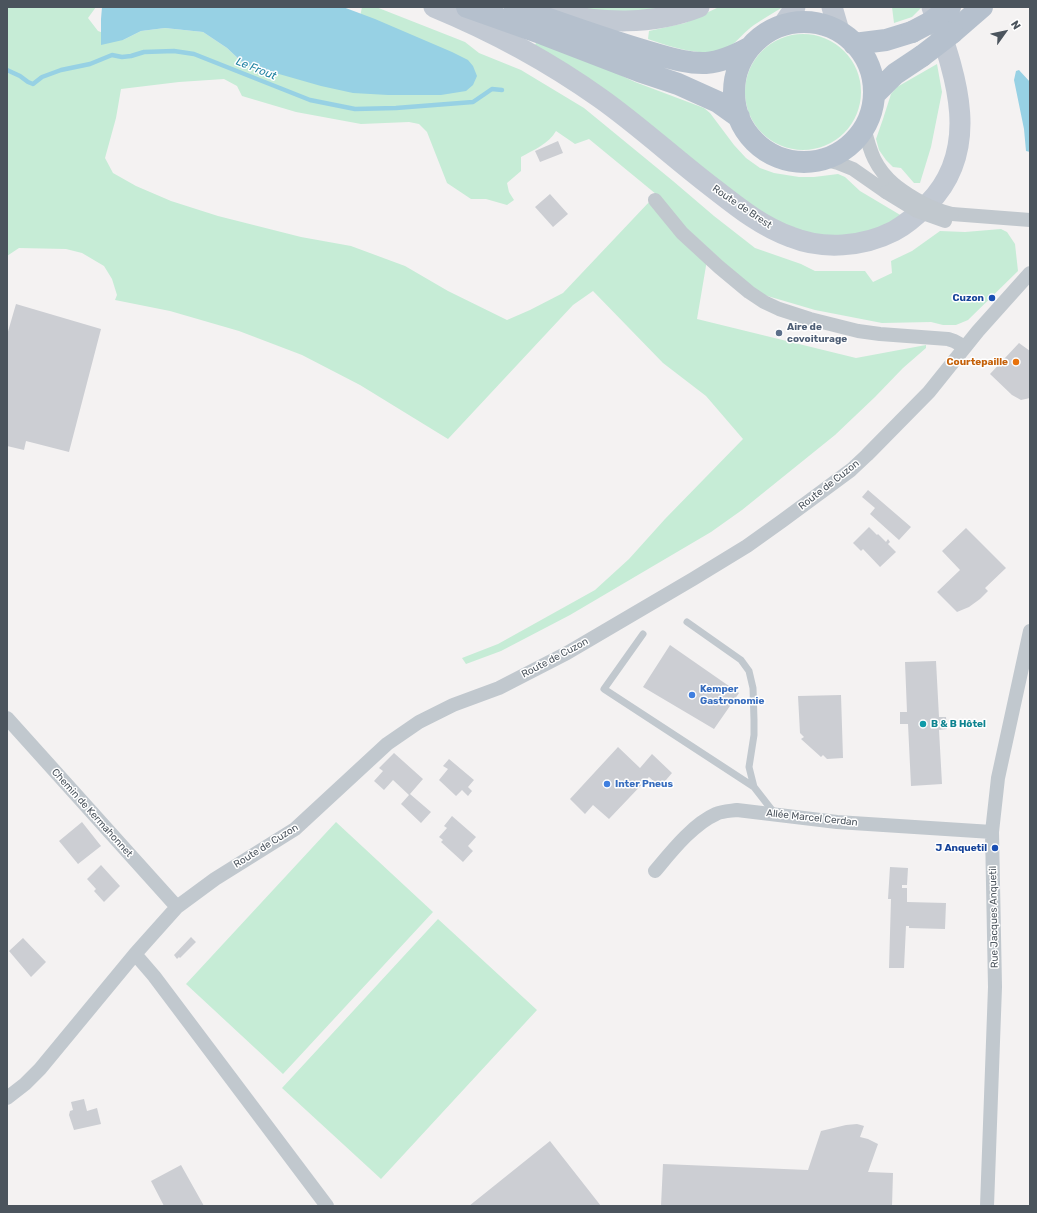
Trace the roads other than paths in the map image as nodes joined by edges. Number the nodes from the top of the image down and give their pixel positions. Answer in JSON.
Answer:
{"nodes":[{"id":1,"x":434,"y":7,"type":"edge"},
{"id":2,"x":467,"y":7,"type":"edge"},
{"id":3,"x":515,"y":7,"type":"edge"},
{"id":4,"x":522,"y":7,"type":"edge"},
{"id":5,"x":699,"y":7,"type":"edge"},
{"id":6,"x":795,"y":7,"type":"edge"},
{"id":7,"x":832,"y":7,"type":"edge"},
{"id":8,"x":932,"y":7,"type":"edge"},
{"id":9,"x":950,"y":7,"type":"edge"},
{"id":10,"x":982,"y":7,"type":"edge"},
{"id":11,"x":783,"y":25,"type":"junction"},
{"id":12,"x":847,"y":37,"type":"junction"},
{"id":13,"x":749,"y":48,"type":"junction"},
{"id":14,"x":874,"y":95,"type":"junction"},
{"id":15,"x":739,"y":117,"type":"junction"},
{"id":16,"x":864,"y":127,"type":"junction"},
{"id":17,"x":822,"y":159,"type":"junction"},
{"id":18,"x":890,"y":188,"type":"junction"},
{"id":19,"x":655,"y":200,"type":"dead end"},
{"id":20,"x":1030,"y":220,"type":"edge"},
{"id":21,"x":1030,"y":273,"type":"edge"},
{"id":22,"x":965,"y":347,"type":"junction"},
{"id":23,"x":687,"y":622,"type":"dead end"},
{"id":24,"x":1030,"y":631,"type":"edge"},
{"id":25,"x":643,"y":634,"type":"dead end"},
{"id":26,"x":7,"y":718,"type":"edge"},
{"id":27,"x":754,"y":788,"type":"junction"},
{"id":28,"x":776,"y":815,"type":"junction"},
{"id":29,"x":992,"y":832,"type":"junction"},
{"id":30,"x":656,"y":871,"type":"dead end"},
{"id":31,"x":177,"y":907,"type":"junction"},
{"id":32,"x":135,"y":954,"type":"junction"},
{"id":33,"x":7,"y":1098,"type":"edge"},
{"id":34,"x":327,"y":1206,"type":"edge"},
{"id":35,"x":987,"y":1206,"type":"edge"}],
"edges":[{"from":1,"to":8,"type":"main road","name":"Route de Brest"},
{"from":2,"to":15,"type":"main road"},
{"from":3,"to":13,"type":"main road"},
{"from":4,"to":5,"type":"main road"},
{"from":6,"to":11,"type":"main road"},
{"from":7,"to":12,"type":"main road"},
{"from":9,"to":12,"type":"main road","bridge":true},
{"from":10,"to":14,"type":"main road","bridge":true},
{"from":11,"to":12,"type":"main road"},
{"from":11,"to":13,"type":"main road"},
{"from":12,"to":14,"type":"main road"},
{"from":13,"to":15,"type":"main road"},
{"from":14,"to":16,"type":"main road"},
{"from":15,"to":17,"type":"main road"},
{"from":16,"to":17,"type":"main road"},
{"from":16,"to":18,"type":"street"},
{"from":17,"to":18,"type":"street"},
{"from":18,"to":20,"type":"street","bridge":true},
{"from":19,"to":22,"type":"street"},
{"from":21,"to":22,"type":"street","name":"Route de Cuzon"},
{"from":22,"to":31,"type":"street","name":"Route de Cuzon"},
{"from":23,"to":27,"type":"lane"},
{"from":24,"to":29,"type":"street","name":"Rue Jacques Anquetil"},
{"from":25,"to":27,"type":"lane"},
{"from":26,"to":31,"type":"street","name":"Chemin de Kermahonnet"},
{"from":27,"to":28,"type":"lane"},
{"from":28,"to":29,"type":"street","name":"Allée Marcel Cerdan"},
{"from":28,"to":30,"type":"street","name":"Allée Marcel Cerdan"},
{"from":29,"to":35,"type":"street","name":"Rue Jacques Anquetil"},
{"from":31,"to":32,"type":"street","name":"Route de Cuzon"},
{"from":32,"to":33,"type":"street","name":"Route de Cuzon"},
{"from":32,"to":34,"type":"street"}]}
